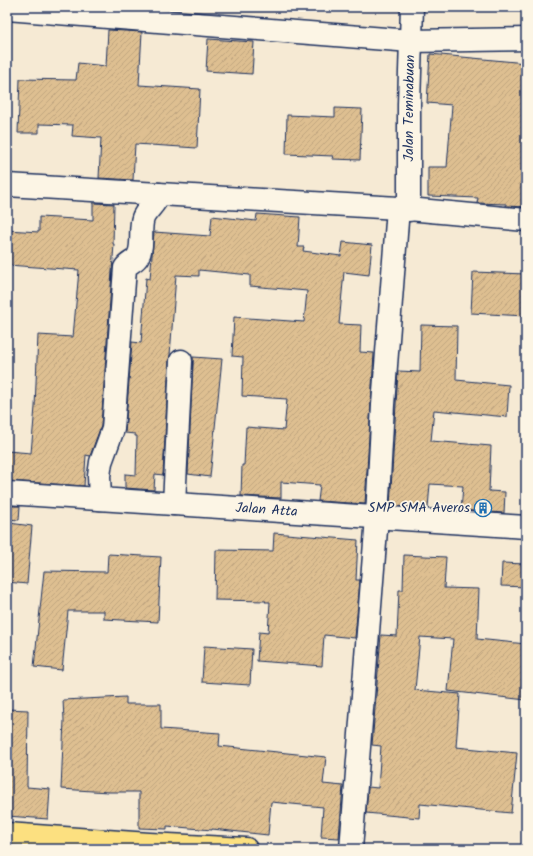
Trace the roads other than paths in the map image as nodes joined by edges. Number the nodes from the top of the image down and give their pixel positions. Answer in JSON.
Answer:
{"nodes":[{"id":1,"x":412,"y":7,"type":"edge"},
{"id":2,"x":7,"y":9,"type":"edge"},
{"id":3,"x":526,"y":39,"type":"edge"},
{"id":4,"x":411,"y":41,"type":"junction"},
{"id":5,"x":7,"y":185,"type":"edge"},
{"id":6,"x":159,"y":194,"type":"junction"},
{"id":7,"x":403,"y":209,"type":"junction"},
{"id":8,"x":526,"y":220,"type":"edge"},
{"id":9,"x":181,"y":361,"type":"dead end"},
{"id":10,"x":7,"y":493,"type":"edge"},
{"id":11,"x":100,"y":499,"type":"junction"},
{"id":12,"x":174,"y":504,"type":"junction"},
{"id":13,"x":377,"y":517,"type":"junction"},
{"id":14,"x":526,"y":527,"type":"edge"},
{"id":15,"x":7,"y":834,"type":"edge"},
{"id":16,"x":55,"y":843,"type":"edge"},
{"id":17,"x":246,"y":849,"type":"edge"},
{"id":18,"x":351,"y":849,"type":"edge"}],
"edges":[{"from":1,"to":4,"type":"street","name":"Jalan Teminabuan"},
{"from":2,"to":4,"type":"street"},
{"from":3,"to":4,"type":"street"},
{"from":4,"to":7,"type":"street","name":"Jalan Teminabuan"},
{"from":5,"to":6,"type":"street"},
{"from":6,"to":7,"type":"street"},
{"from":6,"to":11,"type":"street"},
{"from":7,"to":8,"type":"street"},
{"from":7,"to":13,"type":"street","name":"Jalan Teminabuan"},
{"from":9,"to":12,"type":"street"},
{"from":10,"to":11,"type":"street","name":"Jalan Atta"},
{"from":11,"to":12,"type":"street","name":"Jalan Atta"},
{"from":12,"to":13,"type":"street","name":"Jalan Atta"},
{"from":13,"to":14,"type":"street","name":"Jalan Atta"},
{"from":13,"to":18,"type":"street","name":"Jalan Teminabuan"},
{"from":15,"to":16,"type":"highway"},
{"from":16,"to":17,"type":"highway"}]}
